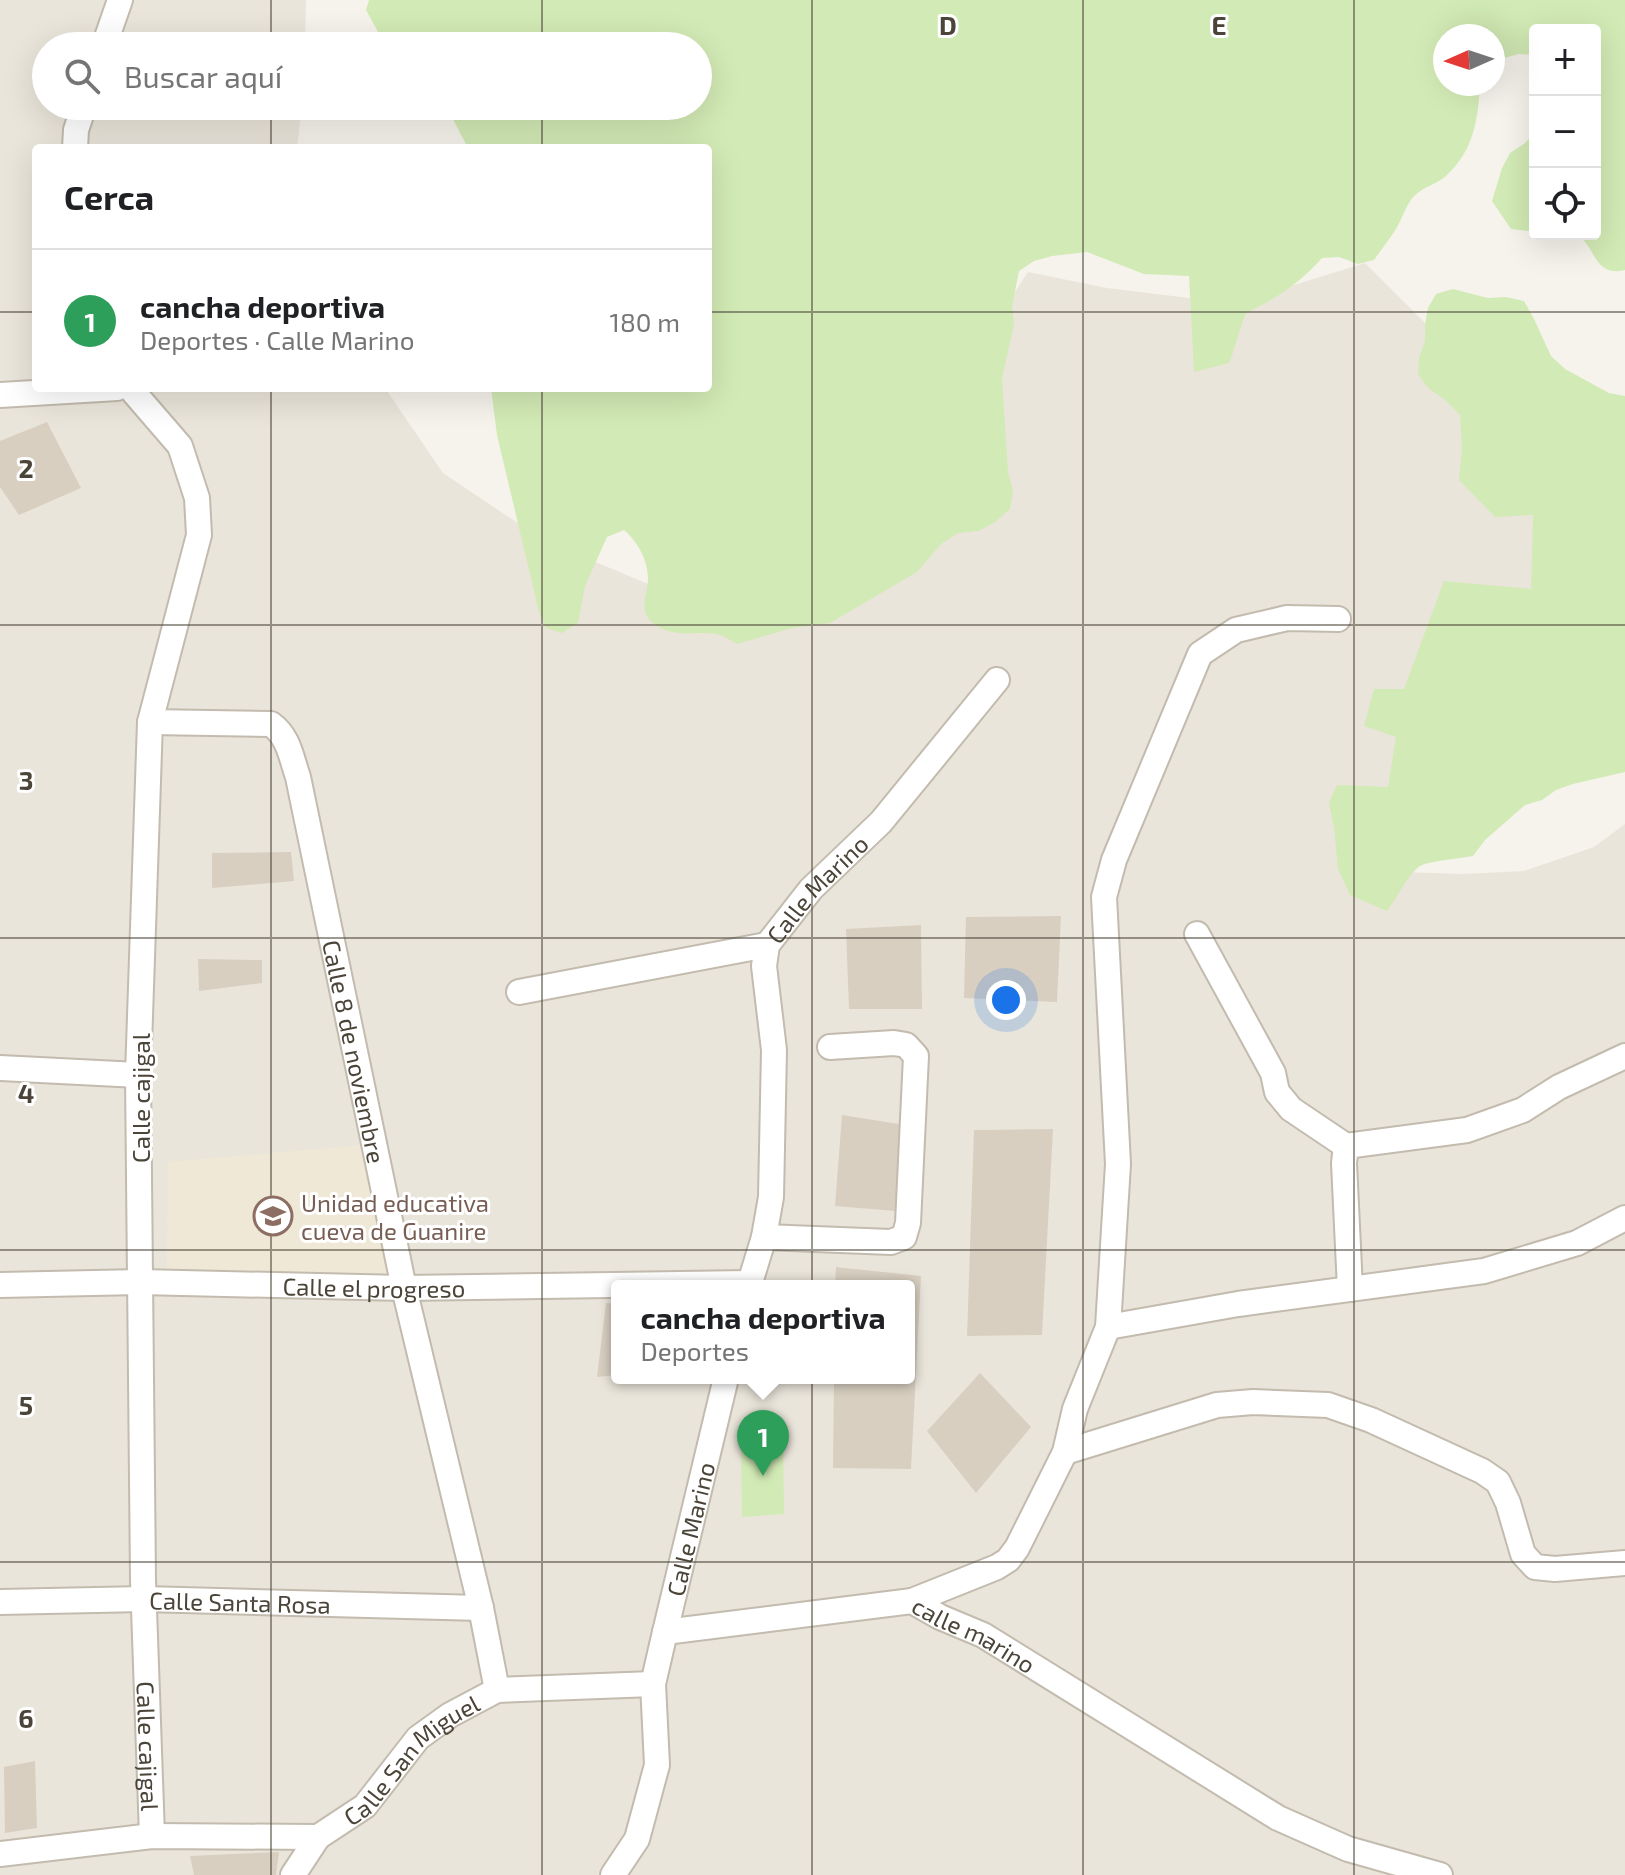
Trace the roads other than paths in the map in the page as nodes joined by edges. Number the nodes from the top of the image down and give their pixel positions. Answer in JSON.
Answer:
{"nodes":[{"id":1,"x":120,"y":0,"type":"edge"},
{"id":2,"x":109,"y":32,"type":"edge"},
{"id":3,"x":79,"y":120,"type":"edge"},
{"id":4,"x":75,"y":144,"type":"edge"},
{"id":5,"x":50,"y":392,"type":"edge"},
{"id":6,"x":133,"y":392,"type":"edge"},
{"id":7,"x":0,"y":395,"type":"edge"},
{"id":8,"x":1338,"y":619,"type":"dead end"},
{"id":9,"x":997,"y":680,"type":"dead end"},
{"id":10,"x":150,"y":722,"type":"junction"},
{"id":11,"x":1197,"y":934,"type":"dead end"},
{"id":12,"x":767,"y":945,"type":"junction"},
{"id":13,"x":519,"y":992,"type":"dead end"},
{"id":14,"x":830,"y":1047,"type":"dead end"},
{"id":15,"x":1625,"y":1056,"type":"edge"},
{"id":16,"x":0,"y":1068,"type":"edge"},
{"id":17,"x":138,"y":1075,"type":"junction"},
{"id":18,"x":1346,"y":1146,"type":"junction"},
{"id":19,"x":1625,"y":1218,"type":"edge"},
{"id":20,"x":764,"y":1237,"type":"junction"},
{"id":21,"x":751,"y":1280,"type":"edge"},
{"id":22,"x":140,"y":1282,"type":"junction"},
{"id":23,"x":0,"y":1285,"type":"edge"},
{"id":24,"x":611,"y":1286,"type":"edge"},
{"id":25,"x":404,"y":1288,"type":"junction"},
{"id":26,"x":1350,"y":1289,"type":"junction"},
{"id":27,"x":1108,"y":1327,"type":"junction"},
{"id":28,"x":725,"y":1384,"type":"edge"},
{"id":29,"x":1065,"y":1452,"type":"junction"},
{"id":30,"x":1625,"y":1563,"type":"edge"},
{"id":31,"x":144,"y":1599,"type":"junction"},
{"id":32,"x":912,"y":1601,"type":"junction"},
{"id":33,"x":0,"y":1602,"type":"edge"},
{"id":34,"x":481,"y":1608,"type":"junction"},
{"id":35,"x":665,"y":1632,"type":"junction"},
{"id":36,"x":653,"y":1684,"type":"junction"},
{"id":37,"x":497,"y":1690,"type":"junction"},
{"id":38,"x":152,"y":1836,"type":"junction"},
{"id":39,"x":318,"y":1837,"type":"junction"},
{"id":40,"x":0,"y":1854,"type":"edge"},
{"id":41,"x":293,"y":1875,"type":"edge"},
{"id":42,"x":613,"y":1875,"type":"edge"},
{"id":43,"x":1440,"y":1875,"type":"edge"}],
"edges":[{"from":1,"to":2,"type":"street"},
{"from":3,"to":4,"type":"street"},
{"from":5,"to":7,"type":"street"},
{"from":6,"to":10,"type":"street","name":"Calle cajigal"},
{"from":8,"to":27,"type":"street"},
{"from":9,"to":12,"type":"street","name":"Calle Marino"},
{"from":10,"to":17,"type":"street","name":"Calle cajigal"},
{"from":10,"to":25,"type":"street","name":"Calle 8 de noviembre"},
{"from":11,"to":18,"type":"street"},
{"from":12,"to":13,"type":"street"},
{"from":12,"to":20,"type":"street","name":"Calle Marino"},
{"from":14,"to":20,"type":"street"},
{"from":15,"to":18,"type":"street"},
{"from":16,"to":17,"type":"street"},
{"from":17,"to":22,"type":"street","name":"Calle cajigal"},
{"from":18,"to":26,"type":"street"},
{"from":19,"to":26,"type":"street"},
{"from":20,"to":21,"type":"street","name":"Calle Marino"},
{"from":22,"to":23,"type":"street","name":"Calle el progreso"},
{"from":22,"to":25,"type":"street","name":"Calle el progreso"},
{"from":22,"to":31,"type":"street","name":"Calle cajigal"},
{"from":24,"to":25,"type":"street","name":"Calle el progreso"},
{"from":25,"to":34,"type":"street","name":"Calle 8 de noviembre"},
{"from":26,"to":27,"type":"street"},
{"from":27,"to":29,"type":"street"},
{"from":28,"to":35,"type":"street","name":"Calle Marino"},
{"from":29,"to":30,"type":"street"},
{"from":29,"to":32,"type":"street"},
{"from":31,"to":33,"type":"street","name":"Calle Santa Rosa"},
{"from":31,"to":34,"type":"street","name":"Calle Santa Rosa"},
{"from":31,"to":38,"type":"street","name":"Calle cajigal"},
{"from":32,"to":35,"type":"street","name":"calle marino"},
{"from":32,"to":43,"type":"street","name":"calle marino"},
{"from":34,"to":37,"type":"street","name":"Calle 8 de noviembre"},
{"from":35,"to":36,"type":"street"},
{"from":36,"to":37,"type":"street","name":"Calle San Miguel"},
{"from":36,"to":42,"type":"street"},
{"from":37,"to":39,"type":"street","name":"Calle San Miguel"},
{"from":38,"to":39,"type":"street","name":"Calle San Miguel"},
{"from":38,"to":40,"type":"street","name":"Calle San Miguel"},
{"from":39,"to":41,"type":"street","name":"Calle San Miguel"}]}
